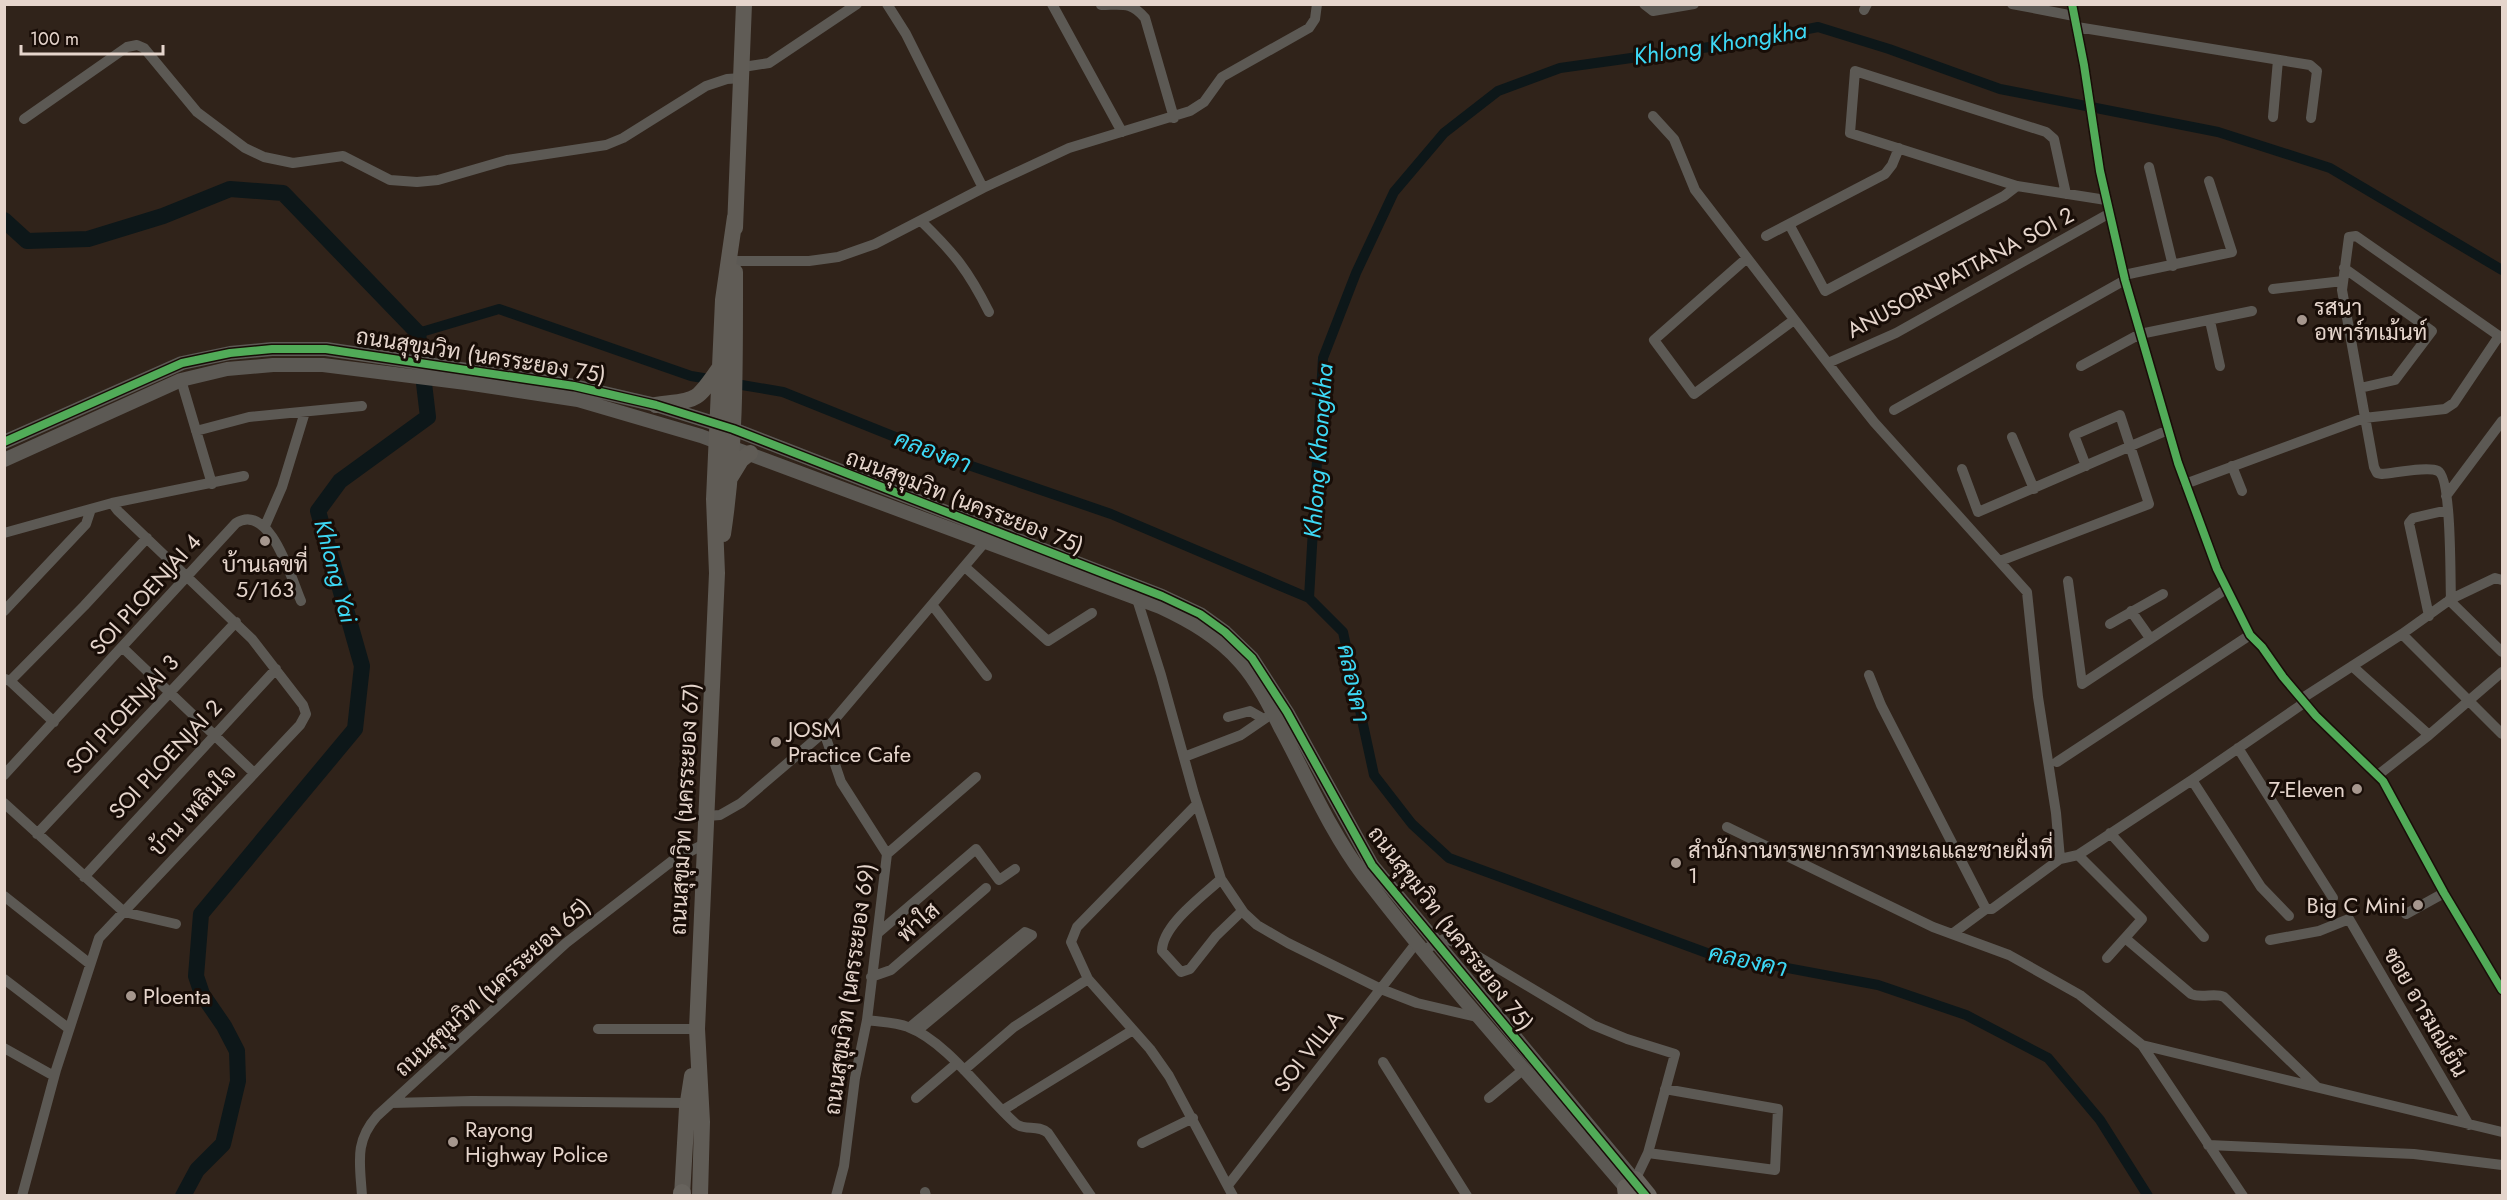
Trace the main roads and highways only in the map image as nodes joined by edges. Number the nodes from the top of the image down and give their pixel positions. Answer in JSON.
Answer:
{"nodes":[{"id":1,"x":744,"y":4,"type":"edge"},
{"id":2,"x":735,"y":217,"type":"junction"},
{"id":3,"x":728,"y":346,"type":"junction"},
{"id":4,"x":720,"y":367,"type":"junction"},
{"id":5,"x":656,"y":405,"type":"road end"},
{"id":6,"x":726,"y":405,"type":"junction"},
{"id":7,"x":724,"y":444,"type":"junction"},
{"id":8,"x":750,"y":453,"type":"road end"},
{"id":9,"x":729,"y":480,"type":"junction"},
{"id":10,"x":717,"y":573,"type":"junction"},
{"id":11,"x":698,"y":1048,"type":"junction"},
{"id":12,"x":1630,"y":1190,"type":"edge"},
{"id":13,"x":687,"y":1195,"type":"edge"},
{"id":14,"x":1647,"y":1196,"type":"edge"}],
"edges":[{"from":1,"to":2,"type":"main road"},
{"from":2,"to":3,"type":"main road"},
{"from":2,"to":3,"type":"main road"},
{"from":3,"to":4,"type":"main road"},
{"from":3,"to":6,"type":"main road"},
{"from":4,"to":5,"type":"main road"},
{"from":4,"to":6,"type":"main road"},
{"from":6,"to":7,"type":"main road","name":"ถนนสุขุมวิท (นครระยอง 67)"},
{"from":7,"to":9,"type":"main road","name":"ถนนสุขุมวิท (นครระยอง 67)"},
{"from":7,"to":10,"type":"main road","name":"ถนนสุขุมวิท (นครระยอง 67)"},
{"from":8,"to":9,"type":"main road"},
{"from":9,"to":10,"type":"main road","name":"ถนนสุขุมวิท (นครระยอง 67)"},
{"from":10,"to":11,"type":"main road","name":"ถนนสุขุมวิท (นครระยอง 67)"},
{"from":11,"to":13,"type":"main road","name":"ถนนสุขุมวิท (นครระยอง 67)"},
{"from":11,"to":13,"type":"main road","name":"ถนนสุขุมวิท (นครระยอง 67)"},
{"from":12,"to":14,"type":"main road"}]}
